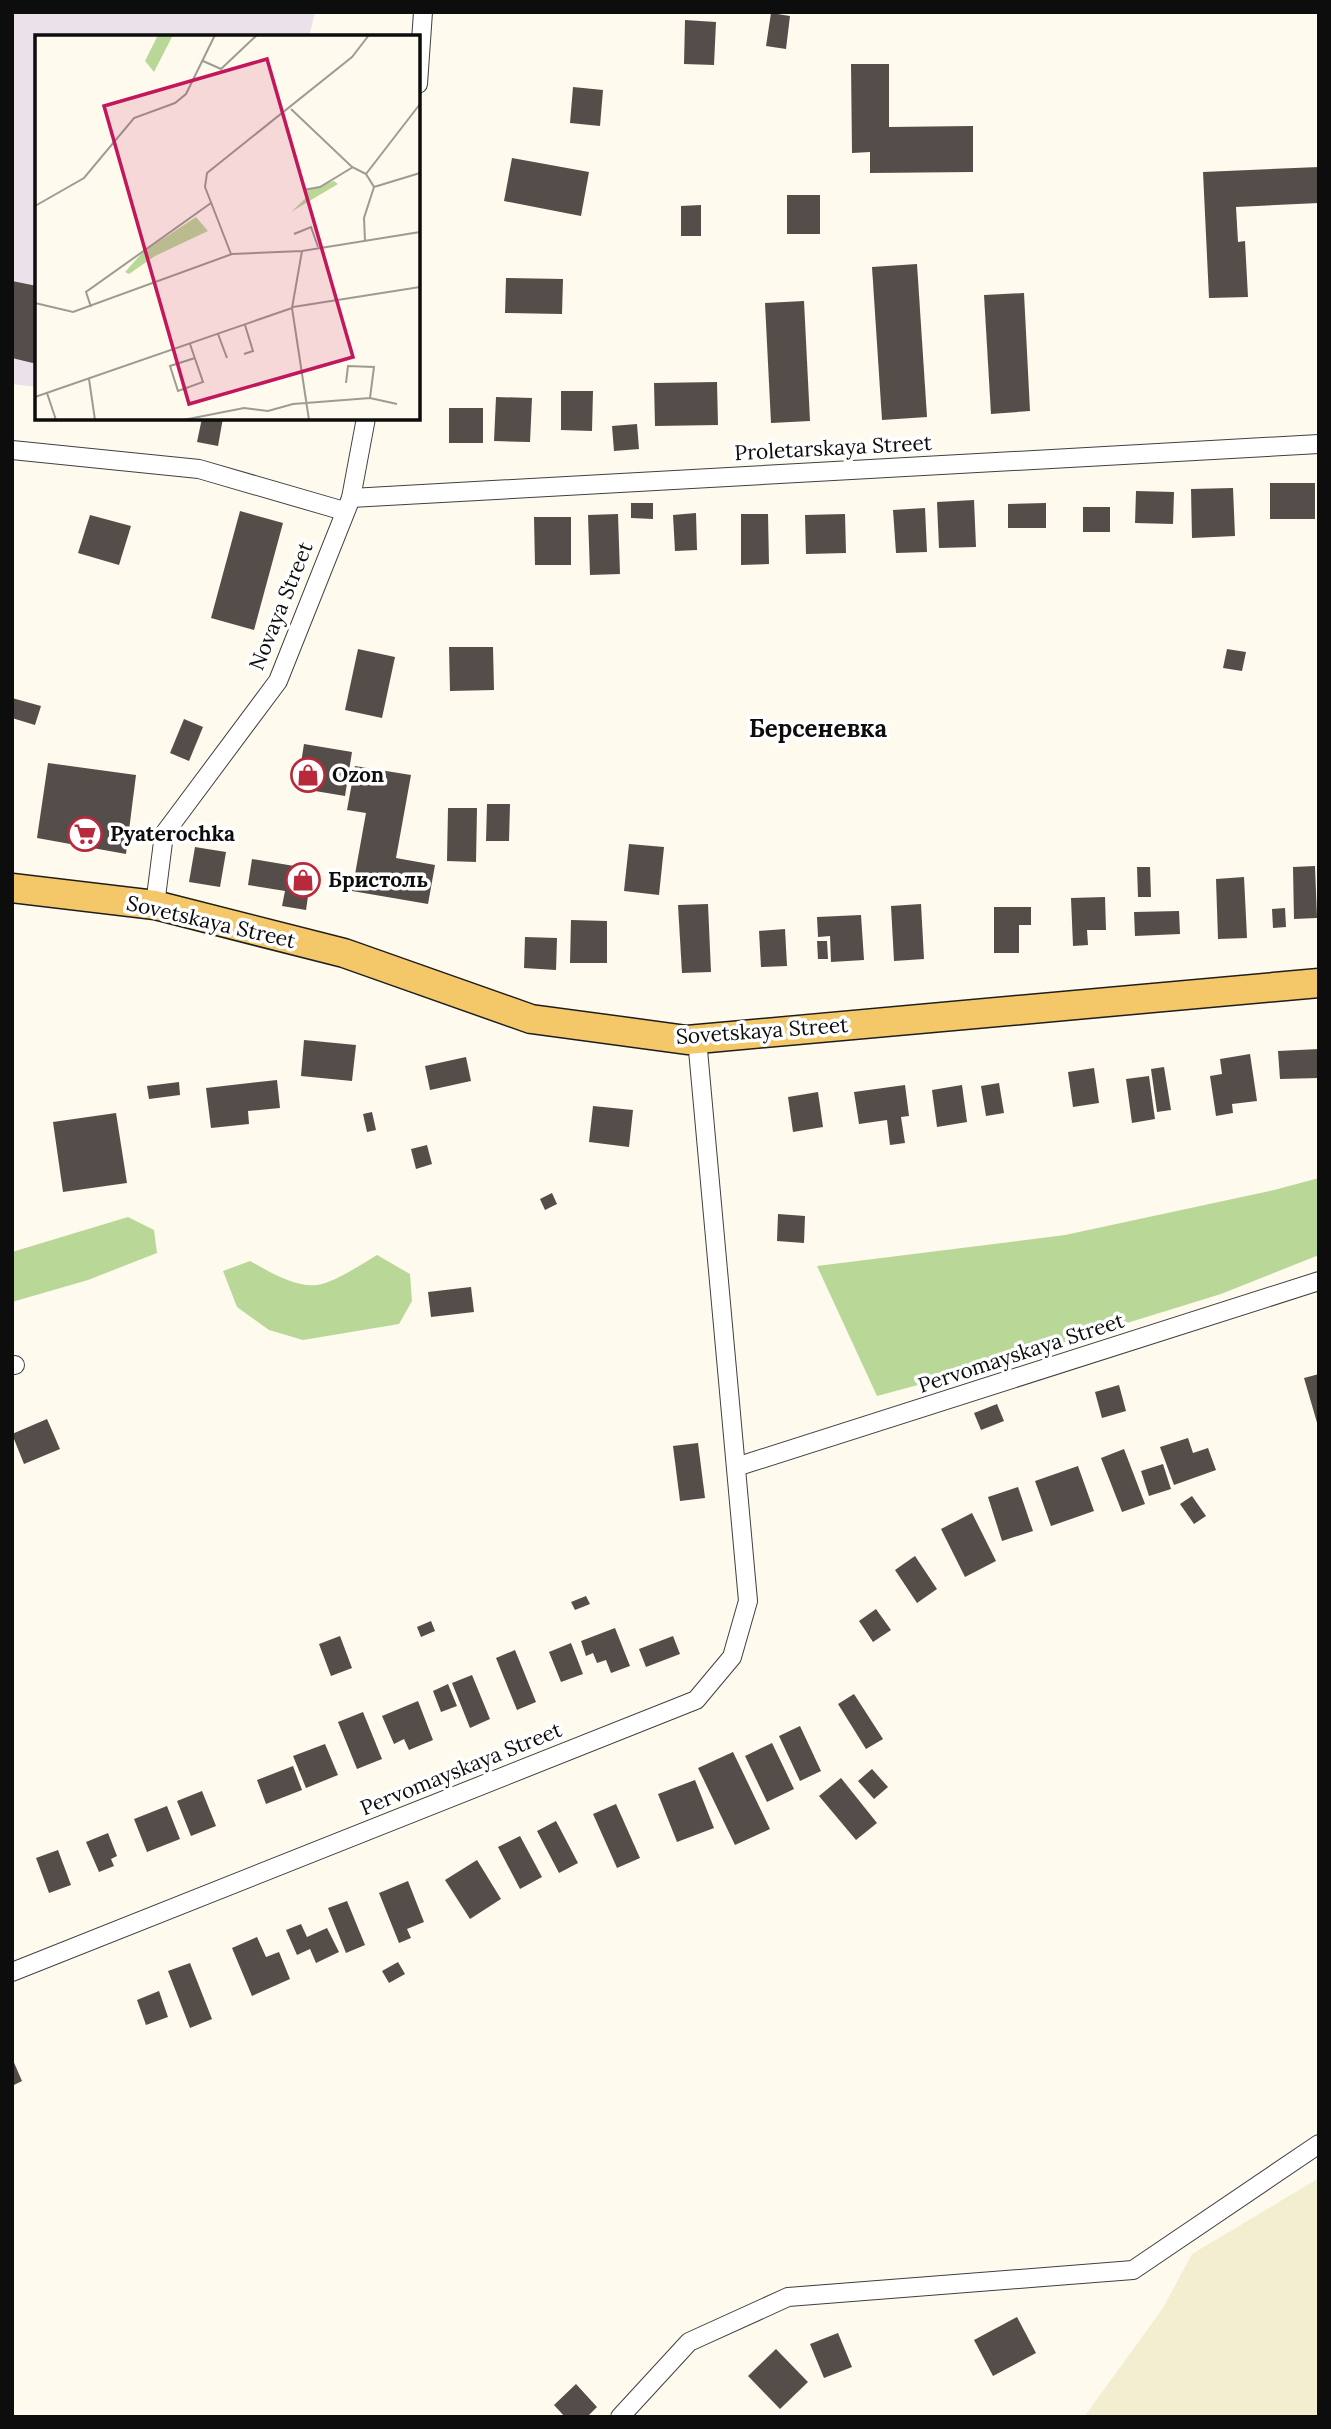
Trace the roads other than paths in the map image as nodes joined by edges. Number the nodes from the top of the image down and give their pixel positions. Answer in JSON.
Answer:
{"nodes":[{"id":1,"x":424,"y":12,"type":"edge"},
{"id":2,"x":420,"y":60,"type":"edge"},
{"id":3,"x":366,"y":420,"type":"edge"},
{"id":4,"x":1319,"y":444,"type":"edge"},
{"id":5,"x":12,"y":450,"type":"edge"},
{"id":6,"x":347,"y":505,"type":"junction"},
{"id":7,"x":12,"y":888,"type":"edge"},
{"id":8,"x":155,"y":905,"type":"junction"},
{"id":9,"x":1319,"y":983,"type":"edge"},
{"id":10,"x":697,"y":1039,"type":"junction"},
{"id":11,"x":1319,"y":1282,"type":"edge"},
{"id":12,"x":736,"y":1467,"type":"junction"},
{"id":13,"x":12,"y":1972,"type":"edge"},
{"id":14,"x":1319,"y":2144,"type":"edge"},
{"id":15,"x":620,"y":2417,"type":"edge"}],
"edges":[{"from":1,"to":2,"type":"street"},
{"from":3,"to":6,"type":"street","name":"Novaya Street"},
{"from":4,"to":6,"type":"street","name":"Proletarskaya Street"},
{"from":5,"to":6,"type":"street","name":"Proletarskaya Street"},
{"from":6,"to":8,"type":"street","name":"Novaya Street"},
{"from":7,"to":8,"type":"main road","name":"Sovetskaya Street"},
{"from":8,"to":10,"type":"main road","name":"Sovetskaya Street"},
{"from":9,"to":10,"type":"main road","name":"Sovetskaya Street"},
{"from":10,"to":12,"type":"street","name":"Pervomayskaya Street"},
{"from":11,"to":12,"type":"street","name":"Pervomayskaya Street"},
{"from":12,"to":13,"type":"street","name":"Pervomayskaya Street"},
{"from":14,"to":15,"type":"street"}]}
